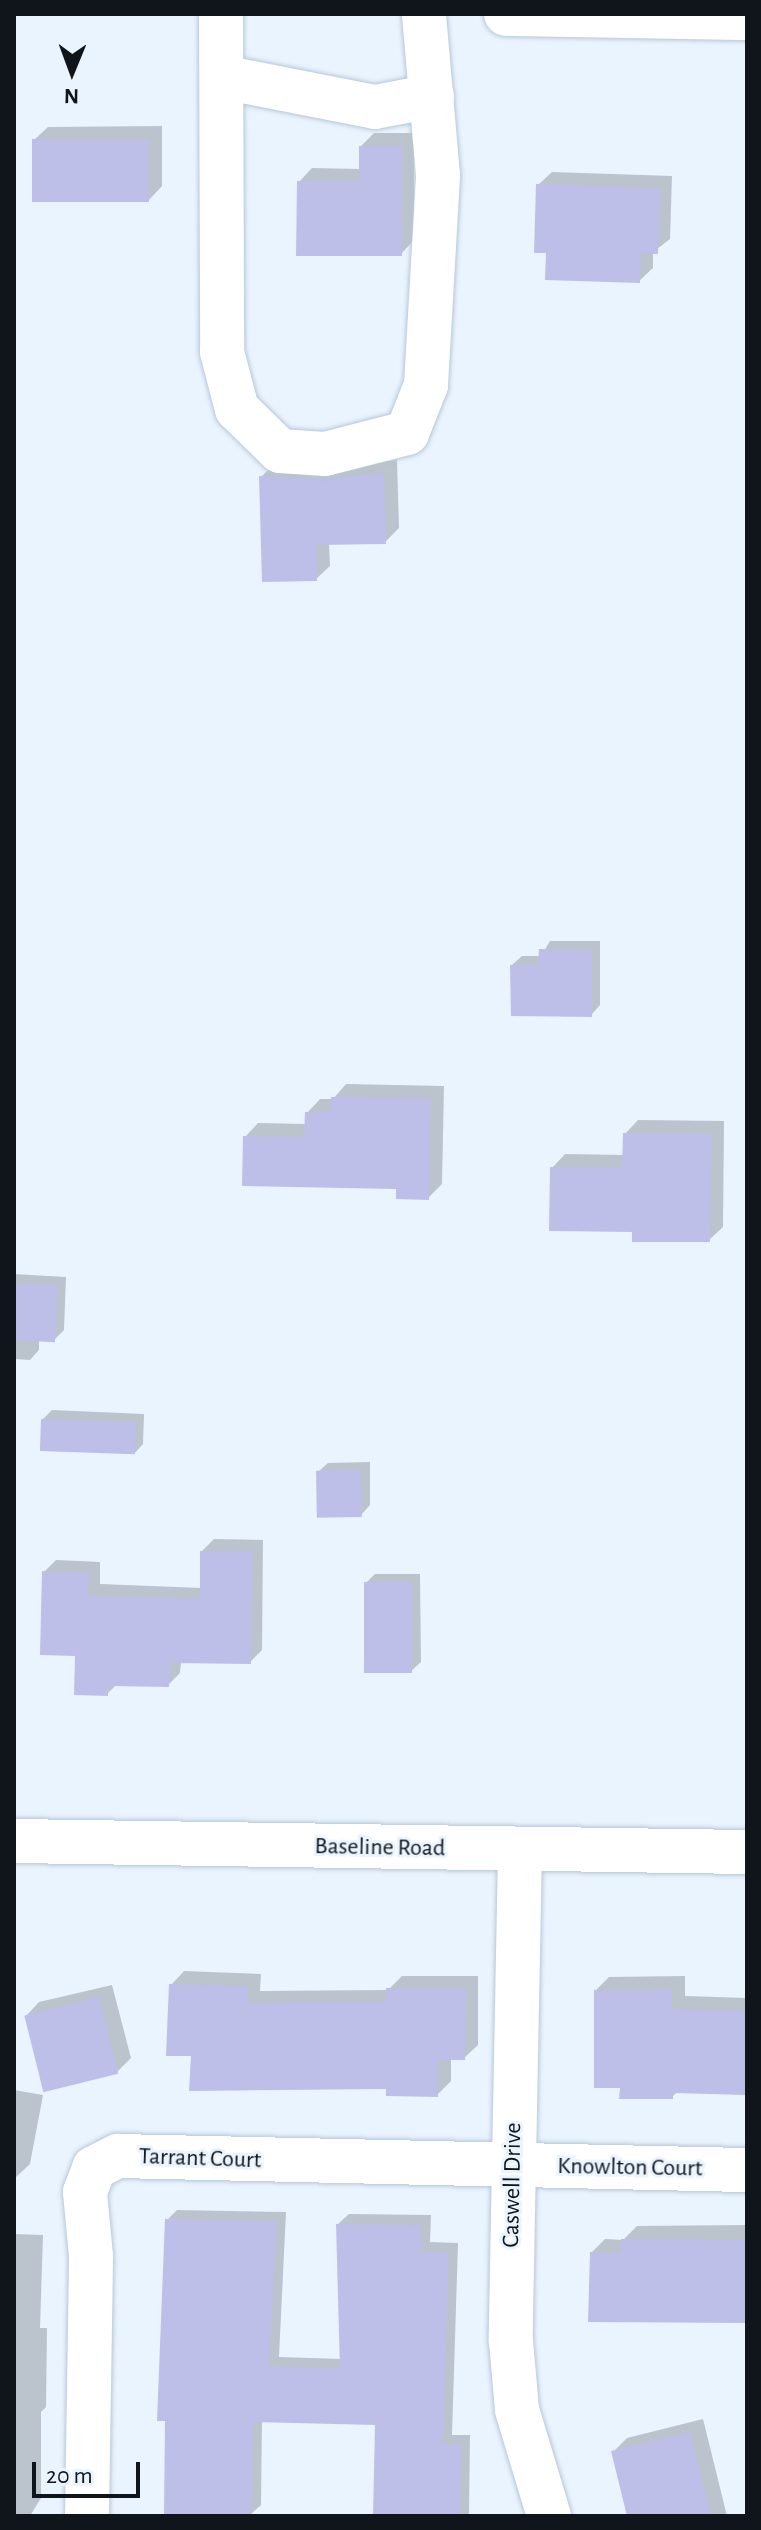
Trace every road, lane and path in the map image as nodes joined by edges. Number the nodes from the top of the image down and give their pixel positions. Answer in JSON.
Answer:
{"nodes":[{"id":1,"x":221,"y":14,"type":"edge"},
{"id":2,"x":424,"y":14,"type":"edge"},
{"id":3,"x":506,"y":14,"type":"edge"},
{"id":4,"x":747,"y":18,"type":"edge"},
{"id":5,"x":222,"y":77,"type":"junction"},
{"id":6,"x":432,"y":96,"type":"junction"},
{"id":7,"x":14,"y":1841,"type":"edge"},
{"id":8,"x":520,"y":1850,"type":"junction"},
{"id":9,"x":747,"y":1852,"type":"edge"},
{"id":10,"x":514,"y":2166,"type":"junction"},
{"id":11,"x":747,"y":2170,"type":"edge"},
{"id":12,"x":87,"y":2516,"type":"edge"},
{"id":13,"x":549,"y":2516,"type":"edge"}],
"edges":[{"from":1,"to":5,"type":"street"},
{"from":2,"to":6,"type":"street"},
{"from":3,"to":4,"type":"street"},
{"from":5,"to":6,"type":"street"},
{"from":5,"to":6,"type":"street"},
{"from":7,"to":8,"type":"street","name":"Baseline Road"},
{"from":8,"to":9,"type":"street","name":"Baseline Road"},
{"from":8,"to":10,"type":"street","name":"Caswell Drive"},
{"from":10,"to":11,"type":"street","name":"Knowlton Court"},
{"from":10,"to":12,"type":"street","name":"Tarrant Court"},
{"from":10,"to":13,"type":"street","name":"Caswell Drive"}]}
